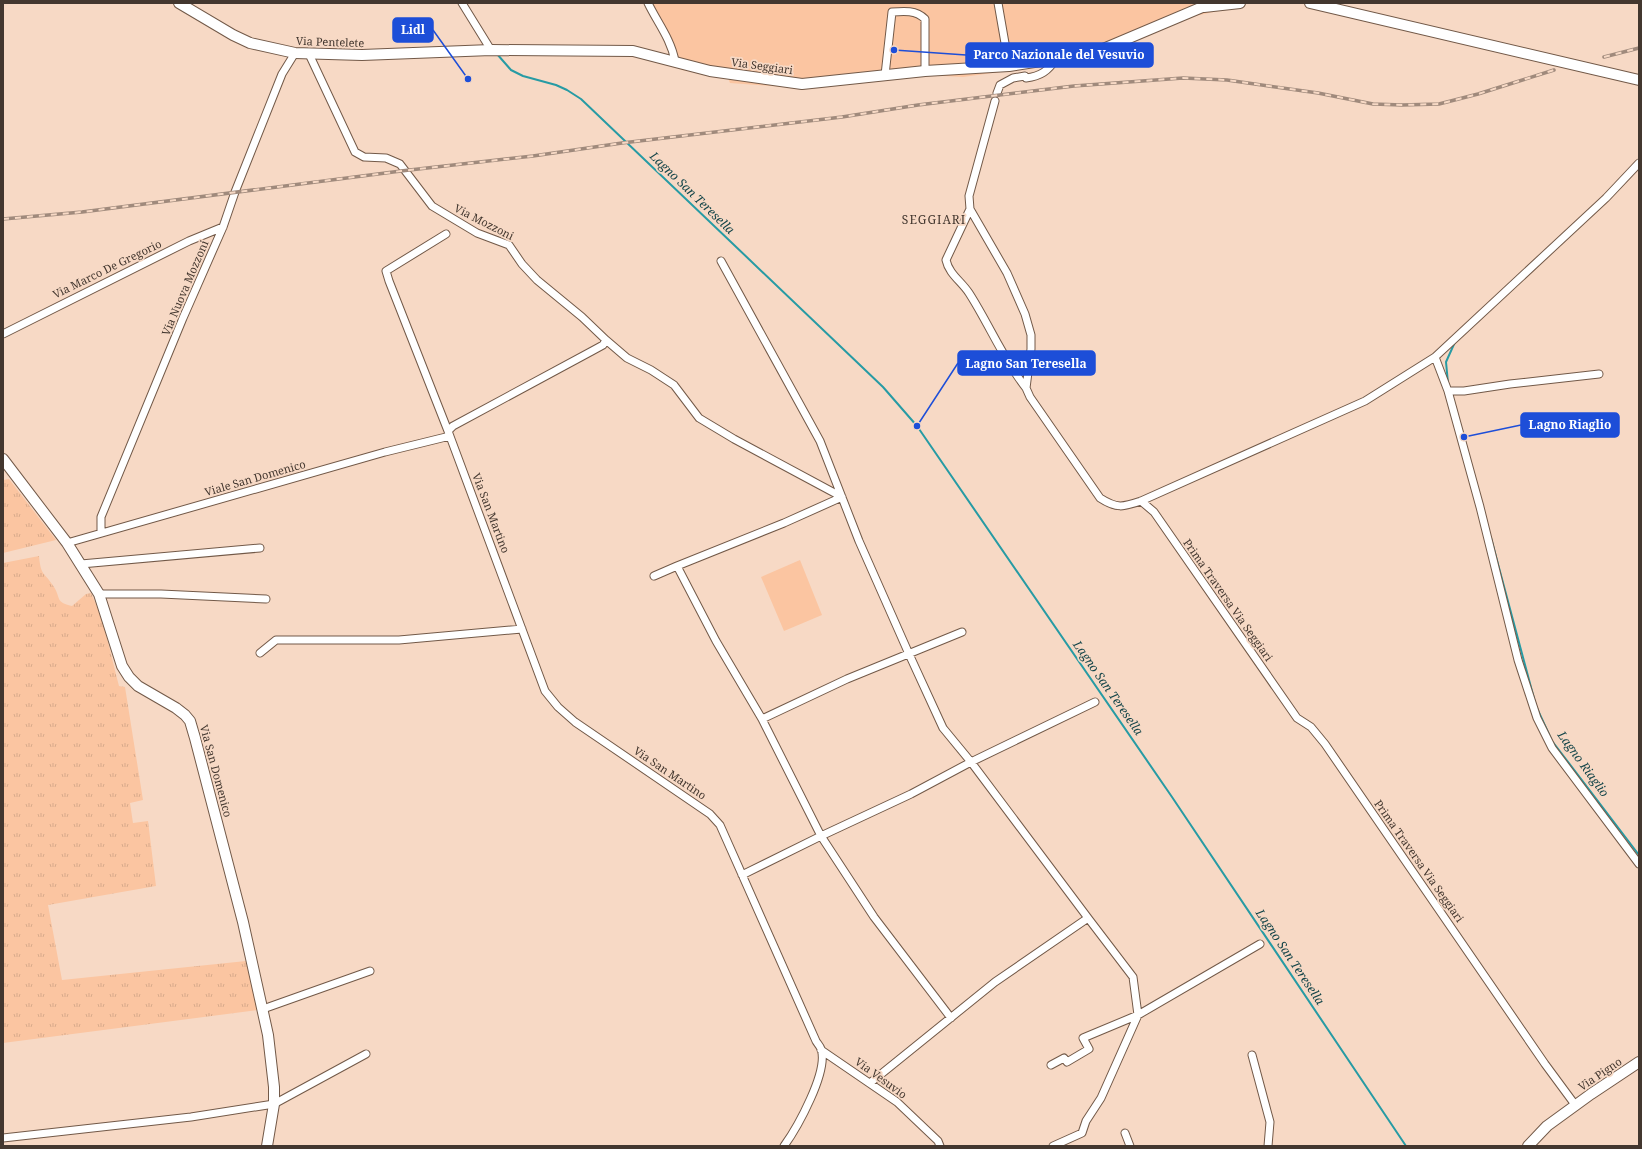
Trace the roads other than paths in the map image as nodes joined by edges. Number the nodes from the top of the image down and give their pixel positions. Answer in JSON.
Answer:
{"nodes":[{"id":1,"x":179,"y":3,"type":"edge"},
{"id":2,"x":462,"y":3,"type":"edge"},
{"id":3,"x":648,"y":3,"type":"edge"},
{"id":4,"x":998,"y":3,"type":"edge"},
{"id":5,"x":1212,"y":3,"type":"edge"},
{"id":6,"x":1240,"y":3,"type":"edge"},
{"id":7,"x":1310,"y":3,"type":"edge"},
{"id":8,"x":1342,"y":3,"type":"edge"},
{"id":9,"x":1200,"y":8,"type":"junction"},
{"id":10,"x":1353,"y":12,"type":"junction"},
{"id":11,"x":491,"y":50,"type":"junction"},
{"id":12,"x":295,"y":54,"type":"junction"},
{"id":13,"x":309,"y":54,"type":"junction"},
{"id":14,"x":1056,"y":59,"type":"junction"},
{"id":15,"x":675,"y":61,"type":"junction"},
{"id":16,"x":1031,"y":63,"type":"junction"},
{"id":17,"x":1009,"y":66,"type":"junction"},
{"id":18,"x":925,"y":71,"type":"junction"},
{"id":19,"x":885,"y":75,"type":"junction"},
{"id":20,"x":1025,"y":76,"type":"junction"},
{"id":21,"x":1639,"y":80,"type":"edge"},
{"id":22,"x":997,"y":93,"type":"dead end"},
{"id":23,"x":995,"y":101,"type":"dead end"},
{"id":24,"x":1639,"y":163,"type":"edge"},
{"id":25,"x":970,"y":209,"type":"junction"},
{"id":26,"x":223,"y":227,"type":"junction"},
{"id":27,"x":446,"y":234,"type":"dead end"},
{"id":28,"x":721,"y":261,"type":"dead end"},
{"id":29,"x":3,"y":334,"type":"edge"},
{"id":30,"x":606,"y":340,"type":"junction"},
{"id":31,"x":1436,"y":357,"type":"junction"},
{"id":32,"x":1599,"y":374,"type":"dead end"},
{"id":33,"x":1026,"y":388,"type":"junction"},
{"id":34,"x":1448,"y":391,"type":"junction"},
{"id":35,"x":449,"y":434,"type":"junction"},
{"id":36,"x":3,"y":459,"type":"edge"},
{"id":37,"x":7,"y":470,"type":"edge"},
{"id":38,"x":842,"y":497,"type":"junction"},
{"id":39,"x":1141,"y":500,"type":"junction"},
{"id":40,"x":101,"y":533,"type":"junction"},
{"id":41,"x":66,"y":543,"type":"junction"},
{"id":42,"x":260,"y":548,"type":"dead end"},
{"id":43,"x":81,"y":564,"type":"junction"},
{"id":44,"x":677,"y":566,"type":"junction"},
{"id":45,"x":654,"y":576,"type":"dead end"},
{"id":46,"x":99,"y":594,"type":"junction"},
{"id":47,"x":266,"y":598,"type":"dead end"},
{"id":48,"x":522,"y":629,"type":"junction"},
{"id":49,"x":962,"y":632,"type":"dead end"},
{"id":50,"x":260,"y":653,"type":"dead end"},
{"id":51,"x":909,"y":654,"type":"junction"},
{"id":52,"x":1095,"y":702,"type":"dead end"},
{"id":53,"x":762,"y":719,"type":"junction"},
{"id":54,"x":971,"y":762,"type":"junction"},
{"id":55,"x":821,"y":836,"type":"junction"},
{"id":56,"x":1639,"y":864,"type":"edge"},
{"id":57,"x":742,"y":874,"type":"junction"},
{"id":58,"x":1088,"y":918,"type":"junction"},
{"id":59,"x":1260,"y":944,"type":"dead end"},
{"id":60,"x":370,"y":971,"type":"dead end"},
{"id":61,"x":263,"y":1009,"type":"junction"},
{"id":62,"x":1138,"y":1015,"type":"junction"},
{"id":63,"x":951,"y":1018,"type":"junction"},
{"id":64,"x":821,"y":1050,"type":"junction"},
{"id":65,"x":366,"y":1054,"type":"dead end"},
{"id":66,"x":1252,"y":1055,"type":"dead end"},
{"id":67,"x":1639,"y":1062,"type":"edge"},
{"id":68,"x":1051,"y":1065,"type":"dead end"},
{"id":69,"x":870,"y":1083,"type":"junction"},
{"id":70,"x":274,"y":1104,"type":"junction"},
{"id":71,"x":1576,"y":1106,"type":"junction"},
{"id":72,"x":1125,"y":1133,"type":"dead end"},
{"id":73,"x":3,"y":1138,"type":"edge"},
{"id":74,"x":267,"y":1146,"type":"edge"},
{"id":75,"x":784,"y":1146,"type":"edge"},
{"id":76,"x":940,"y":1146,"type":"edge"},
{"id":77,"x":1053,"y":1146,"type":"edge"},
{"id":78,"x":1130,"y":1146,"type":"edge"},
{"id":79,"x":1268,"y":1146,"type":"edge"},
{"id":80,"x":1528,"y":1146,"type":"edge"}],
"edges":[{"from":1,"to":12,"type":"main road","name":"Via Pentelete"},
{"from":2,"to":11,"type":"street"},
{"from":3,"to":15,"type":"street"},
{"from":4,"to":17,"type":"street"},
{"from":5,"to":9,"type":"main road","name":"Via Seggiari"},
{"from":6,"to":9,"type":"main road"},
{"from":7,"to":10,"type":"main road"},
{"from":8,"to":10,"type":"main road"},
{"from":9,"to":14,"type":"main road","name":"Via Seggiari"},
{"from":10,"to":21,"type":"main road"},
{"from":11,"to":13,"type":"main road","name":"Via Pentelete"},
{"from":11,"to":15,"type":"main road","name":"Via Seggiari"},
{"from":12,"to":13,"type":"main road","name":"Via Pentelete"},
{"from":12,"to":26,"type":"street","name":"Via Nuova Mozzoni"},
{"from":13,"to":30,"type":"street","name":"Via Mozzoni"},
{"from":14,"to":16,"type":"main road","name":"Via Seggiari"},
{"from":14,"to":20,"type":"street"},
{"from":15,"to":19,"type":"main road","name":"Via Seggiari"},
{"from":16,"to":17,"type":"main road","name":"Via Seggiari"},
{"from":16,"to":20,"type":"street"},
{"from":17,"to":18,"type":"main road","name":"Via Seggiari"},
{"from":18,"to":19,"type":"main road","name":"Via Seggiari"},
{"from":18,"to":19,"type":"street"},
{"from":20,"to":22,"type":"street"},
{"from":23,"to":25,"type":"street"},
{"from":24,"to":31,"type":"street"},
{"from":25,"to":33,"type":"street"},
{"from":25,"to":33,"type":"street"},
{"from":26,"to":29,"type":"street","name":"Via Marco De Gregorio"},
{"from":26,"to":40,"type":"street","name":"Via Nuova Mozzoni"},
{"from":27,"to":35,"type":"street","name":"Via San Martino"},
{"from":28,"to":38,"type":"street"},
{"from":30,"to":35,"type":"street"},
{"from":30,"to":38,"type":"street","name":"Via Mozzoni"},
{"from":31,"to":34,"type":"street"},
{"from":31,"to":39,"type":"street"},
{"from":32,"to":34,"type":"street"},
{"from":33,"to":39,"type":"street"},
{"from":34,"to":56,"type":"street"},
{"from":35,"to":40,"type":"street","name":"Viale San Domenico"},
{"from":35,"to":48,"type":"street","name":"Via San Martino"},
{"from":36,"to":37,"type":"main road","name":"Via San Domenico"},
{"from":37,"to":41,"type":"main road","name":"Via San Domenico"},
{"from":38,"to":44,"type":"street"},
{"from":38,"to":51,"type":"street"},
{"from":39,"to":71,"type":"street","name":"Prima Traversa Via Seggiari"},
{"from":40,"to":41,"type":"street","name":"Viale San Domenico"},
{"from":41,"to":43,"type":"main road","name":"Via San Domenico"},
{"from":42,"to":43,"type":"street"},
{"from":43,"to":46,"type":"main road","name":"Via San Domenico"},
{"from":44,"to":45,"type":"street"},
{"from":44,"to":53,"type":"street"},
{"from":46,"to":47,"type":"street"},
{"from":46,"to":61,"type":"main road","name":"Via San Domenico"},
{"from":48,"to":50,"type":"street"},
{"from":48,"to":57,"type":"street","name":"Via San Martino"},
{"from":49,"to":51,"type":"street"},
{"from":51,"to":53,"type":"street"},
{"from":51,"to":54,"type":"street"},
{"from":52,"to":54,"type":"street"},
{"from":53,"to":55,"type":"street"},
{"from":54,"to":55,"type":"street"},
{"from":54,"to":58,"type":"street"},
{"from":55,"to":57,"type":"street"},
{"from":55,"to":63,"type":"street"},
{"from":57,"to":64,"type":"street","name":"Via San Martino"},
{"from":58,"to":62,"type":"street"},
{"from":58,"to":63,"type":"street"},
{"from":59,"to":62,"type":"street"},
{"from":60,"to":61,"type":"street"},
{"from":61,"to":70,"type":"main road","name":"Via San Domenico"},
{"from":62,"to":68,"type":"street"},
{"from":62,"to":77,"type":"street"},
{"from":63,"to":69,"type":"street"},
{"from":64,"to":69,"type":"street","name":"Via Vesuvio"},
{"from":64,"to":75,"type":"street","name":"Via San Martino"},
{"from":65,"to":70,"type":"street"},
{"from":66,"to":79,"type":"street"},
{"from":67,"to":71,"type":"main road","name":"Via Pigno"},
{"from":69,"to":76,"type":"street","name":"Via Vesuvio"},
{"from":70,"to":73,"type":"street"},
{"from":70,"to":74,"type":"main road","name":"Via San Domenico"},
{"from":71,"to":80,"type":"main road","name":"Via Pigno"},
{"from":72,"to":78,"type":"street"}]}
